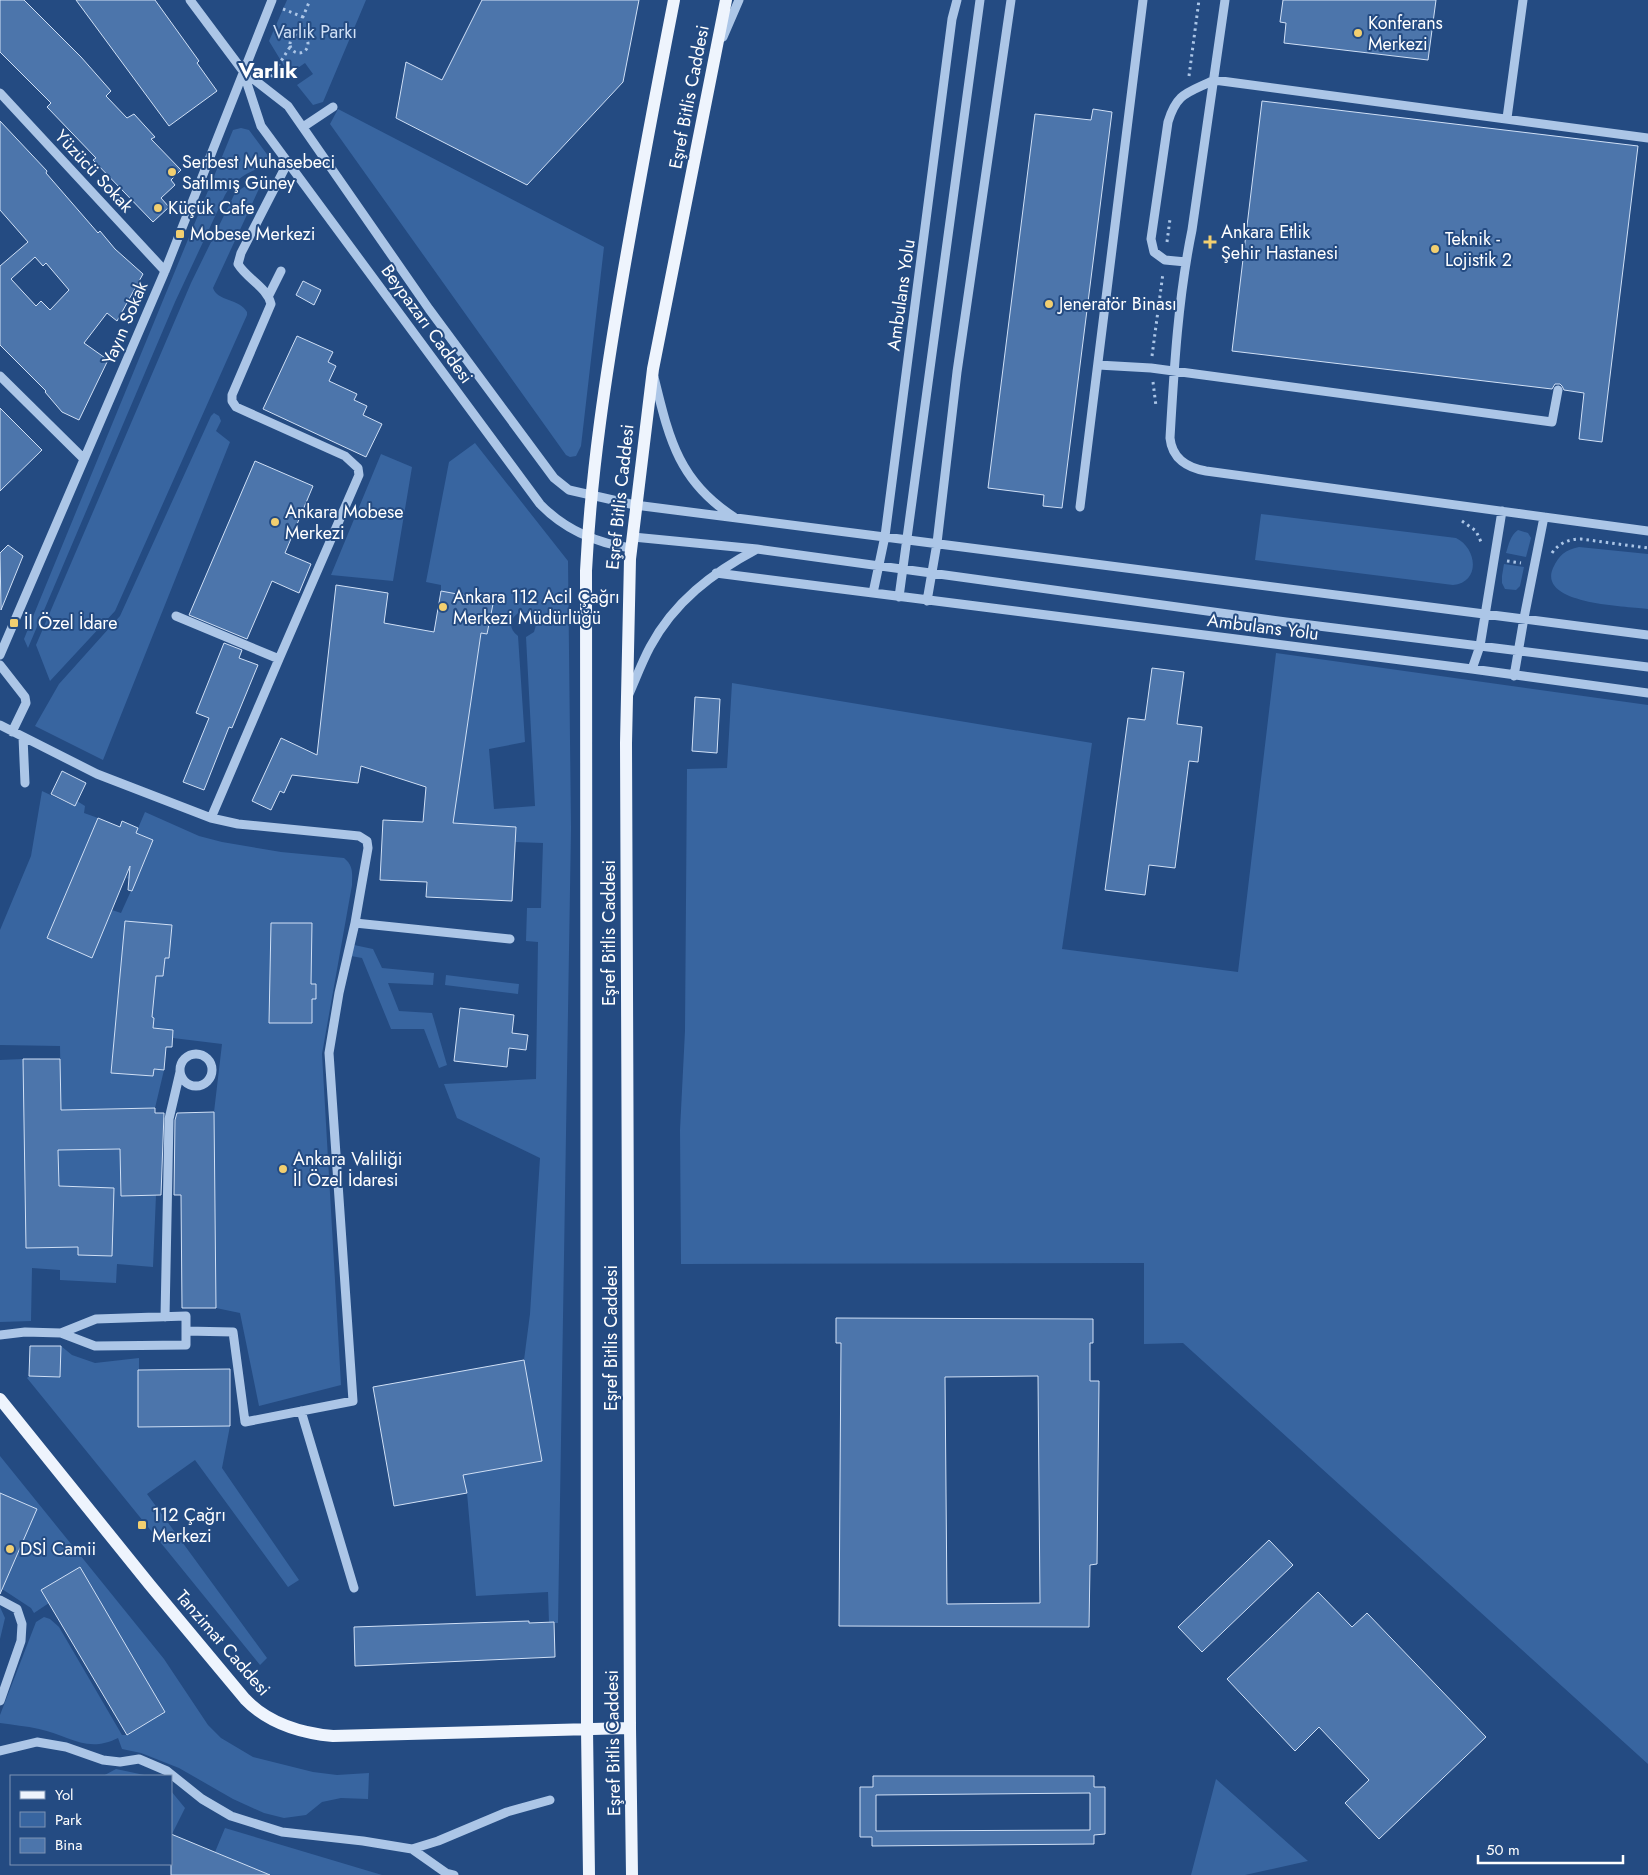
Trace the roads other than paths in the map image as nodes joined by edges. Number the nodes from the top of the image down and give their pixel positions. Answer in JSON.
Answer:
{"nodes":[{"id":1,"x":190,"y":0,"type":"edge"},
{"id":2,"x":674,"y":0,"type":"edge"},
{"id":3,"x":726,"y":0,"type":"edge"},
{"id":4,"x":739,"y":0,"type":"edge"},
{"id":5,"x":957,"y":0,"type":"edge"},
{"id":6,"x":980,"y":0,"type":"edge"},
{"id":7,"x":1011,"y":0,"type":"edge"},
{"id":8,"x":1143,"y":0,"type":"edge"},
{"id":9,"x":1225,"y":0,"type":"edge"},
{"id":10,"x":1523,"y":0,"type":"edge"},
{"id":11,"x":271,"y":2,"type":"edge"},
{"id":12,"x":716,"y":51,"type":"junction"},
{"id":13,"x":243,"y":71,"type":"junction"},
{"id":14,"x":1214,"y":80,"type":"junction"},
{"id":15,"x":0,"y":93,"type":"edge"},
{"id":16,"x":333,"y":107,"type":"dead end"},
{"id":17,"x":1507,"y":118,"type":"junction"},
{"id":18,"x":303,"y":127,"type":"junction"},
{"id":19,"x":1648,"y":138,"type":"edge"},
{"id":20,"x":288,"y":162,"type":"junction"},
{"id":21,"x":1186,"y":262,"type":"junction"},
{"id":22,"x":165,"y":271,"type":"junction"},
{"id":23,"x":280,"y":271,"type":"dead end"},
{"id":24,"x":269,"y":295,"type":"junction"},
{"id":25,"x":1098,"y":365,"type":"junction"},
{"id":26,"x":653,"y":369,"type":"junction"},
{"id":27,"x":1174,"y":372,"type":"junction"},
{"id":28,"x":0,"y":376,"type":"edge"},
{"id":29,"x":1558,"y":390,"type":"dead end"},
{"id":30,"x":84,"y":460,"type":"junction"},
{"id":31,"x":592,"y":496,"type":"junction"},
{"id":32,"x":635,"y":505,"type":"junction"},
{"id":33,"x":1080,"y":507,"type":"dead end"},
{"id":34,"x":1502,"y":511,"type":"junction"},
{"id":35,"x":1544,"y":517,"type":"junction"},
{"id":36,"x":736,"y":519,"type":"junction"},
{"id":37,"x":1648,"y":531,"type":"edge"},
{"id":38,"x":886,"y":536,"type":"junction"},
{"id":39,"x":588,"y":537,"type":"junction"},
{"id":40,"x":908,"y":539,"type":"junction"},
{"id":41,"x":632,"y":542,"type":"junction"},
{"id":42,"x":937,"y":543,"type":"junction"},
{"id":43,"x":757,"y":549,"type":"junction"},
{"id":44,"x":879,"y":567,"type":"junction"},
{"id":45,"x":903,"y":570,"type":"junction"},
{"id":46,"x":716,"y":573,"type":"junction"},
{"id":47,"x":932,"y":574,"type":"junction"},
{"id":48,"x":873,"y":593,"type":"junction"},
{"id":49,"x":899,"y":597,"type":"junction"},
{"id":50,"x":927,"y":601,"type":"junction"},
{"id":51,"x":1486,"y":613,"type":"junction"},
{"id":52,"x":176,"y":616,"type":"dead end"},
{"id":53,"x":1524,"y":618,"type":"junction"},
{"id":54,"x":1648,"y":635,"type":"edge"},
{"id":55,"x":1480,"y":646,"type":"junction"},
{"id":56,"x":1518,"y":650,"type":"junction"},
{"id":57,"x":0,"y":655,"type":"edge"},
{"id":58,"x":279,"y":659,"type":"junction"},
{"id":59,"x":0,"y":665,"type":"edge"},
{"id":60,"x":1648,"y":668,"type":"edge"},
{"id":61,"x":1472,"y":669,"type":"junction"},
{"id":62,"x":1514,"y":676,"type":"junction"},
{"id":63,"x":1648,"y":693,"type":"edge"},
{"id":64,"x":627,"y":698,"type":"junction"},
{"id":65,"x":0,"y":725,"type":"edge"},
{"id":66,"x":12,"y":732,"type":"junction"},
{"id":67,"x":23,"y":737,"type":"junction"},
{"id":68,"x":25,"y":783,"type":"dead end"},
{"id":69,"x":211,"y":818,"type":"junction"},
{"id":70,"x":356,"y":923,"type":"junction"},
{"id":71,"x":510,"y":939,"type":"dead end"},
{"id":72,"x":180,"y":1072,"type":"dead end"},
{"id":73,"x":165,"y":1317,"type":"junction"},
{"id":74,"x":186,"y":1331,"type":"junction"},
{"id":75,"x":60,"y":1333,"type":"junction"},
{"id":76,"x":0,"y":1335,"type":"edge"},
{"id":77,"x":0,"y":1399,"type":"edge"},
{"id":78,"x":302,"y":1411,"type":"junction"},
{"id":79,"x":354,"y":1588,"type":"dead end"},
{"id":80,"x":0,"y":1600,"type":"edge"},
{"id":81,"x":0,"y":1700,"type":"edge"},
{"id":82,"x":587,"y":1728,"type":"junction"},
{"id":83,"x":630,"y":1728,"type":"junction"},
{"id":84,"x":0,"y":1751,"type":"edge"},
{"id":85,"x":172,"y":1775,"type":"edge"},
{"id":86,"x":172,"y":1775,"type":"edge"},
{"id":87,"x":550,"y":1800,"type":"dead end"},
{"id":88,"x":412,"y":1849,"type":"junction"},
{"id":89,"x":454,"y":1875,"type":"edge"},
{"id":90,"x":589,"y":1875,"type":"edge"},
{"id":91,"x":632,"y":1875,"type":"edge"}],
"edges":[{"from":1,"to":13,"type":"street","name":"Beypazarı Caddesi"},
{"from":2,"to":31,"type":"main road","name":"Eşref Bitlis Caddesi"},
{"from":3,"to":12,"type":"main road","name":"Eşref Bitlis Caddesi"},
{"from":4,"to":12,"type":"street"},
{"from":5,"to":38,"type":"street","name":"Ambulans Yolu"},
{"from":6,"to":40,"type":"street"},
{"from":7,"to":42,"type":"street"},
{"from":8,"to":25,"type":"street"},
{"from":9,"to":14,"type":"street"},
{"from":10,"to":17,"type":"street"},
{"from":11,"to":13,"type":"street","name":"Yayın Sokak"},
{"from":12,"to":26,"type":"main road","name":"Eşref Bitlis Caddesi"},
{"from":13,"to":18,"type":"street","name":"Beypazarı Caddesi"},
{"from":13,"to":20,"type":"street","name":"Beypazarı Caddesi"},
{"from":13,"to":22,"type":"street","name":"Yayın Sokak"},
{"from":14,"to":17,"type":"street"},
{"from":14,"to":21,"type":"street"},
{"from":14,"to":21,"type":"street"},
{"from":15,"to":22,"type":"street","name":"Yüzücü Sokak"},
{"from":16,"to":18,"type":"street"},
{"from":17,"to":19,"type":"street"},
{"from":18,"to":31,"type":"street","name":"Beypazarı Caddesi"},
{"from":20,"to":24,"type":"street"},
{"from":20,"to":39,"type":"street","name":"Beypazarı Caddesi"},
{"from":21,"to":27,"type":"street"},
{"from":22,"to":30,"type":"street","name":"Yayın Sokak"},
{"from":23,"to":24,"type":"street"},
{"from":24,"to":58,"type":"street"},
{"from":25,"to":27,"type":"street"},
{"from":25,"to":33,"type":"street"},
{"from":26,"to":32,"type":"main road","name":"Eşref Bitlis Caddesi"},
{"from":26,"to":36,"type":"street"},
{"from":27,"to":29,"type":"street"},
{"from":27,"to":34,"type":"street"},
{"from":28,"to":30,"type":"street"},
{"from":30,"to":57,"type":"street","name":"Yayın Sokak"},
{"from":31,"to":32,"type":"street","name":"Beypazarı Caddesi"},
{"from":31,"to":39,"type":"main road","name":"Eşref Bitlis Caddesi"},
{"from":32,"to":36,"type":"street","name":"Beypazarı Caddesi"},
{"from":32,"to":41,"type":"main road","name":"Eşref Bitlis Caddesi"},
{"from":34,"to":35,"type":"street"},
{"from":34,"to":51,"type":"street"},
{"from":35,"to":37,"type":"street"},
{"from":35,"to":53,"type":"street"},
{"from":36,"to":38,"type":"street","name":"Beypazarı Caddesi"},
{"from":38,"to":40,"type":"street","name":"Beypazarı Caddesi"},
{"from":38,"to":44,"type":"street","name":"Ambulans Yolu"},
{"from":39,"to":41,"type":"street","name":"Beypazarı Caddesi"},
{"from":39,"to":82,"type":"main road","name":"Eşref Bitlis Caddesi"},
{"from":40,"to":42,"type":"street","name":"Beypazarı Caddesi"},
{"from":40,"to":45,"type":"street"},
{"from":41,"to":43,"type":"street","name":"Beypazarı Caddesi"},
{"from":41,"to":64,"type":"main road","name":"Eşref Bitlis Caddesi"},
{"from":42,"to":47,"type":"street"},
{"from":42,"to":51,"type":"street","name":"Beypazarı Caddesi"},
{"from":43,"to":44,"type":"street","name":"Beypazarı Caddesi"},
{"from":43,"to":46,"type":"street"},
{"from":44,"to":45,"type":"street","name":"Beypazarı Caddesi"},
{"from":44,"to":48,"type":"street","name":"Ambulans Yolu"},
{"from":45,"to":47,"type":"street","name":"Beypazarı Caddesi"},
{"from":45,"to":49,"type":"street"},
{"from":46,"to":48,"type":"street","name":"Ambulans Yolu"},
{"from":46,"to":64,"type":"street"},
{"from":47,"to":50,"type":"street"},
{"from":47,"to":55,"type":"street","name":"Beypazarı Caddesi"},
{"from":48,"to":49,"type":"street","name":"Ambulans Yolu"},
{"from":49,"to":50,"type":"street","name":"Ambulans Yolu"},
{"from":50,"to":61,"type":"street","name":"Ambulans Yolu"},
{"from":51,"to":53,"type":"street","name":"Beypazarı Caddesi"},
{"from":51,"to":55,"type":"street"},
{"from":52,"to":58,"type":"street"},
{"from":53,"to":54,"type":"street","name":"Beypazarı Caddesi"},
{"from":53,"to":56,"type":"street"},
{"from":55,"to":56,"type":"street","name":"Beypazarı Caddesi"},
{"from":55,"to":61,"type":"street"},
{"from":56,"to":60,"type":"street","name":"Beypazarı Caddesi"},
{"from":56,"to":62,"type":"street"},
{"from":58,"to":69,"type":"street"},
{"from":59,"to":66,"type":"street"},
{"from":61,"to":62,"type":"street","name":"Ambulans Yolu"},
{"from":62,"to":63,"type":"street","name":"Ambulans Yolu"},
{"from":64,"to":83,"type":"main road","name":"Eşref Bitlis Caddesi"},
{"from":65,"to":66,"type":"street"},
{"from":66,"to":67,"type":"street"},
{"from":67,"to":68,"type":"street"},
{"from":67,"to":69,"type":"street"},
{"from":69,"to":70,"type":"street"},
{"from":70,"to":71,"type":"street"},
{"from":70,"to":78,"type":"street"},
{"from":72,"to":73,"type":"street"},
{"from":73,"to":74,"type":"street"},
{"from":73,"to":75,"type":"street"},
{"from":74,"to":75,"type":"street"},
{"from":74,"to":78,"type":"street"},
{"from":75,"to":76,"type":"street"},
{"from":77,"to":82,"type":"main road","name":"Tanzimat Caddesi"},
{"from":78,"to":79,"type":"street"},
{"from":80,"to":81,"type":"street"},
{"from":82,"to":83,"type":"main road","name":"Tanzimat Caddesi"},
{"from":82,"to":90,"type":"main road","name":"Eşref Bitlis Caddesi"},
{"from":83,"to":91,"type":"main road","name":"Eşref Bitlis Caddesi"},
{"from":84,"to":86,"type":"street"},
{"from":85,"to":88,"type":"street"},
{"from":87,"to":88,"type":"street"},
{"from":88,"to":89,"type":"street"}]}
